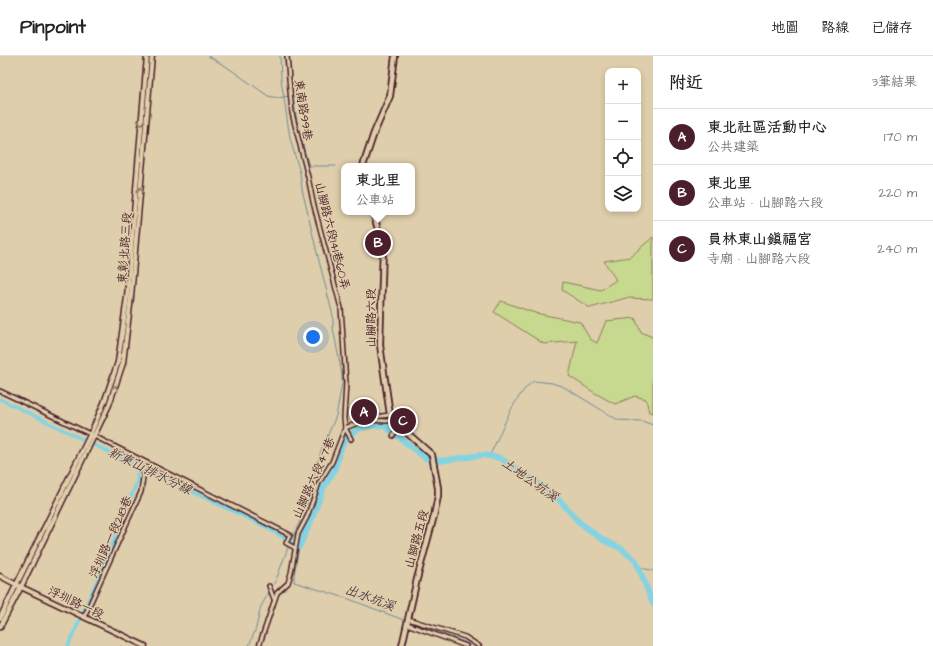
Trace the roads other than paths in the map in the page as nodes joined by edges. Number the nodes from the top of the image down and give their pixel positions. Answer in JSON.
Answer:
{"nodes":[{"id":1,"x":147,"y":56,"type":"edge"},
{"id":2,"x":152,"y":56,"type":"edge"},
{"id":3,"x":287,"y":56,"type":"edge"},
{"id":4,"x":395,"y":56,"type":"edge"},
{"id":5,"x":364,"y":163,"type":"edge"},
{"id":6,"x":306,"y":167,"type":"joint"},
{"id":7,"x":374,"y":215,"type":"edge"},
{"id":8,"x":0,"y":392,"type":"edge"},
{"id":9,"x":390,"y":415,"type":"junction"},
{"id":10,"x":368,"y":420,"type":"junction"},
{"id":11,"x":393,"y":420,"type":"junction"},
{"id":12,"x":399,"y":426,"type":"junction"},
{"id":13,"x":345,"y":428,"type":"junction"},
{"id":14,"x":92,"y":436,"type":"junction"},
{"id":15,"x":393,"y":436,"type":"dead end"},
{"id":16,"x":351,"y":439,"type":"dead end"},
{"id":17,"x":432,"y":455,"type":"joint"},
{"id":18,"x":145,"y":462,"type":"junction"},
{"id":19,"x":295,"y":548,"type":"junction"},
{"id":20,"x":0,"y":576,"type":"edge"},
{"id":21,"x":19,"y":586,"type":"junction"},
{"id":22,"x":270,"y":586,"type":"dead end"},
{"id":23,"x":275,"y":600,"type":"junction"},
{"id":24,"x":84,"y":617,"type":"junction"},
{"id":25,"x":0,"y":618,"type":"edge"},
{"id":26,"x":408,"y":621,"type":"junction"},
{"id":27,"x":0,"y":627,"type":"edge"},
{"id":28,"x":145,"y":646,"type":"edge"},
{"id":29,"x":259,"y":646,"type":"edge"},
{"id":30,"x":402,"y":646,"type":"edge"},
{"id":31,"x":466,"y":646,"type":"edge"},
{"id":32,"x":479,"y":646,"type":"edge"}],
"edges":[{"from":1,"to":14,"type":"street","name":"東彰北路三段","one_way":true},
{"from":14,"to":2,"type":"street","name":"東彰北路三段","one_way":true},
{"from":3,"to":6,"type":"street","name":"東南路99巷"},
{"from":4,"to":5,"type":"main road"},
{"from":6,"to":13,"type":"street","name":"山腳路六段141巷60弄"},
{"from":7,"to":9,"type":"main road","name":"山腳路六段"},
{"from":8,"to":14,"type":"street"},
{"from":9,"to":10,"type":"street","name":"山腳路六段47巷"},
{"from":9,"to":11,"type":"main road","name":"山腳路六段"},
{"from":10,"to":11,"type":"street","name":"山腳路六段47巷"},
{"from":10,"to":13,"type":"street","name":"山腳路六段47巷"},
{"from":11,"to":12,"type":"main road","name":"山腳路六段"},
{"from":12,"to":15,"type":"street"},
{"from":12,"to":17,"type":"main road","name":"山腳路六段"},
{"from":13,"to":16,"type":"street"},
{"from":13,"to":19,"type":"street","name":"山腳路六段47巷"},
{"from":14,"to":18,"type":"street"},
{"from":14,"to":21,"type":"street"},
{"from":17,"to":26,"type":"main road","name":"山腳路五段"},
{"from":18,"to":19,"type":"street"},
{"from":18,"to":24,"type":"street","name":"浮圳路一段218巷"},
{"from":19,"to":23,"type":"street","name":"山腳路六段47巷"},
{"from":20,"to":21,"type":"street","name":"浮圳路一段"},
{"from":21,"to":24,"type":"street","name":"浮圳路一段"},
{"from":21,"to":25,"type":"street"},
{"from":21,"to":27,"type":"street"},
{"from":22,"to":23,"type":"street"},
{"from":23,"to":29,"type":"street","name":"山腳路六段47巷"},
{"from":24,"to":28,"type":"street","name":"浮圳路一段"},
{"from":26,"to":30,"type":"main road","name":"山腳路五段"},
{"from":26,"to":31,"type":"street"},
{"from":26,"to":32,"type":"street"}]}
